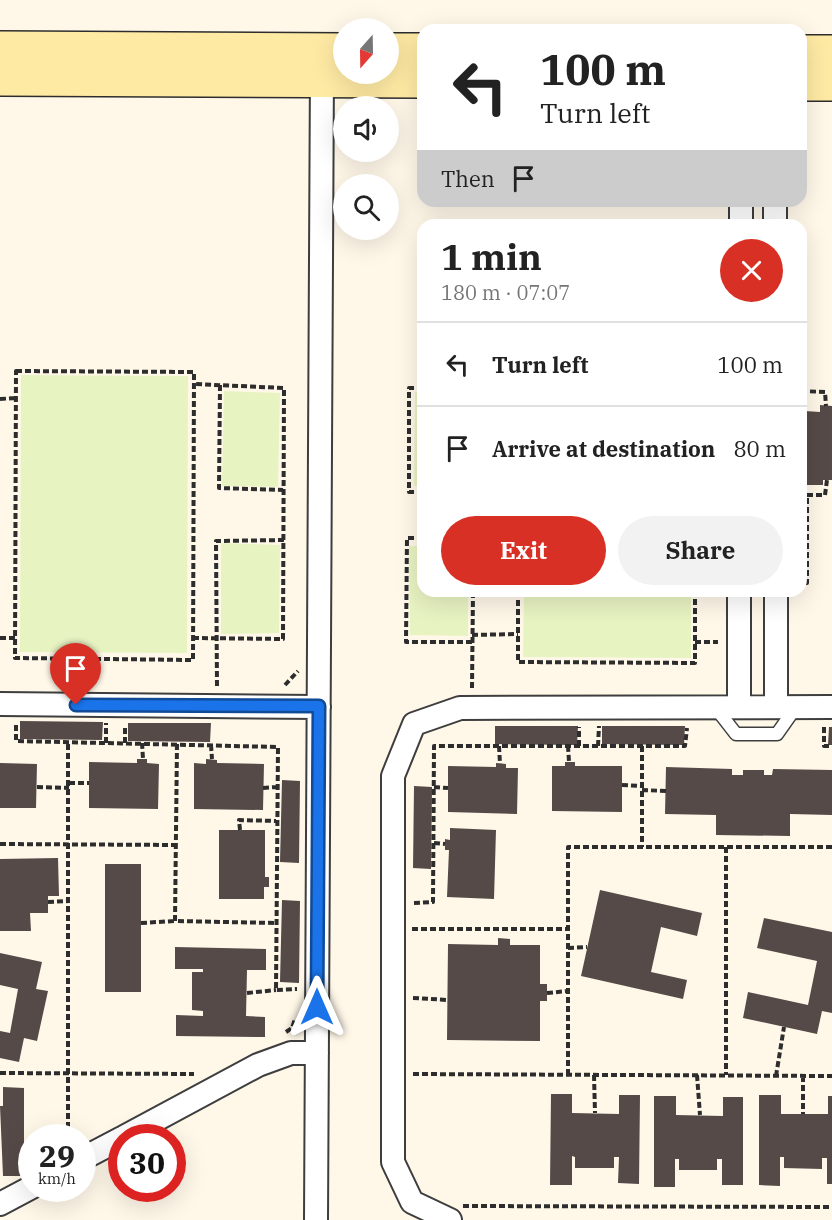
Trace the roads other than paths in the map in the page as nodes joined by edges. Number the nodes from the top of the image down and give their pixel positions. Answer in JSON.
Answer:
{"nodes":[{"id":1,"x":0,"y":48,"type":"edge"},
{"id":2,"x":399,"y":50,"type":"edge"},
{"id":3,"x":417,"y":50,"type":"edge"},
{"id":4,"x":807,"y":52,"type":"edge"},
{"id":5,"x":832,"y":52,"type":"edge"},
{"id":6,"x":329,"y":60,"type":"edge"},
{"id":7,"x":0,"y":79,"type":"edge"},
{"id":8,"x":417,"y":80,"type":"edge"},
{"id":9,"x":807,"y":84,"type":"edge"},
{"id":10,"x":832,"y":84,"type":"edge"},
{"id":11,"x":739,"y":597,"type":"edge"},
{"id":12,"x":777,"y":597,"type":"edge"},
{"id":13,"x":319,"y":706,"type":"junction"},
{"id":14,"x":716,"y":707,"type":"junction"},
{"id":15,"x":739,"y":707,"type":"junction"},
{"id":16,"x":786,"y":707,"type":"junction"},
{"id":17,"x":832,"y":707,"type":"edge"},
{"id":18,"x":8,"y":711,"type":"edge"},
{"id":19,"x":317,"y":1053,"type":"junction"},
{"id":20,"x":149,"y":1124,"type":"edge"},
{"id":21,"x":18,"y":1194,"type":"edge"},
{"id":22,"x":0,"y":1204,"type":"edge"},
{"id":23,"x":454,"y":1213,"type":"edge"},
{"id":24,"x":316,"y":1220,"type":"edge"}],
"edges":[{"from":1,"to":6,"type":"main road"},
{"from":2,"to":3,"type":"main road"},
{"from":4,"to":5,"type":"main road"},
{"from":6,"to":7,"type":"main road"},
{"from":6,"to":8,"type":"main road"},
{"from":6,"to":13,"type":"street"},
{"from":9,"to":10,"type":"main road"},
{"from":11,"to":15,"type":"street"},
{"from":12,"to":16,"type":"street"},
{"from":13,"to":18,"type":"street"},
{"from":13,"to":19,"type":"street"},
{"from":14,"to":15,"type":"street"},
{"from":14,"to":16,"type":"lane"},
{"from":14,"to":23,"type":"street"},
{"from":15,"to":16,"type":"street"},
{"from":16,"to":17,"type":"street"},
{"from":19,"to":20,"type":"street"},
{"from":19,"to":24,"type":"street"},
{"from":21,"to":22,"type":"street"}]}
